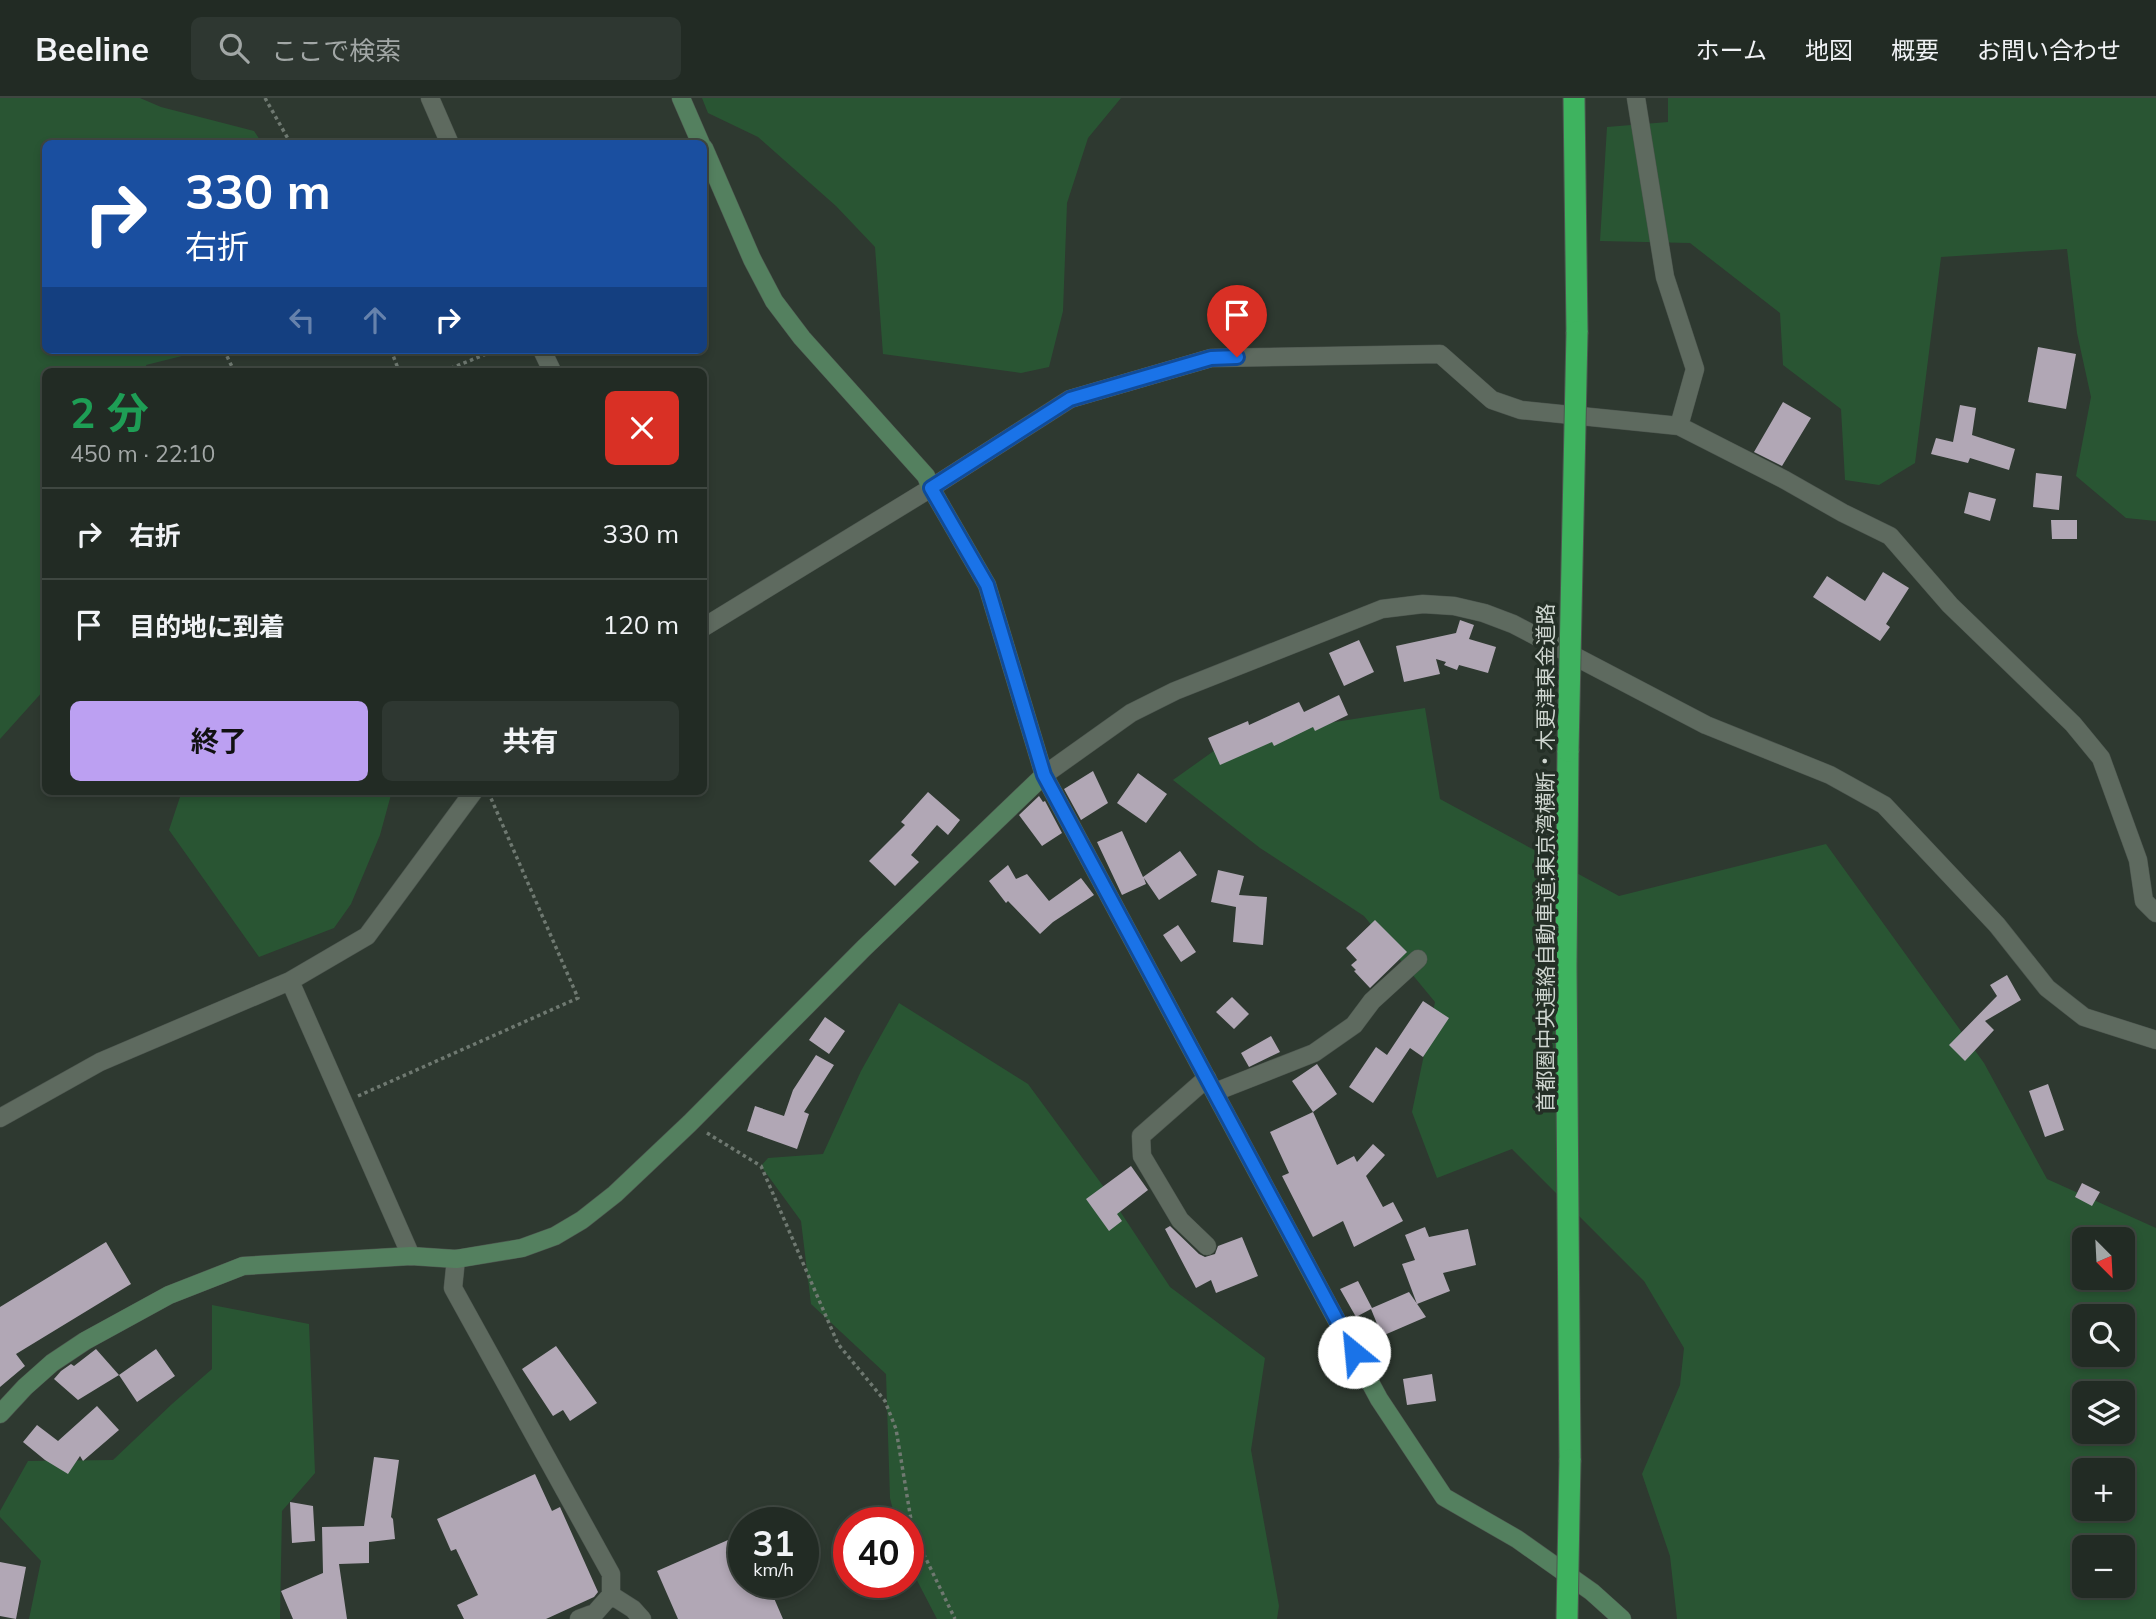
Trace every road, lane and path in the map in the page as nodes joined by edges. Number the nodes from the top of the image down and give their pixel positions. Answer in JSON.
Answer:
{"nodes":[{"id":1,"x":265,"y":98,"type":"edge"},
{"id":2,"x":430,"y":98,"type":"edge"},
{"id":3,"x":681,"y":98,"type":"edge"},
{"id":4,"x":1574,"y":98,"type":"edge"},
{"id":5,"x":1636,"y":98,"type":"edge"},
{"id":6,"x":289,"y":140,"type":"edge"},
{"id":7,"x":448,"y":140,"type":"edge"},
{"id":8,"x":699,"y":140,"type":"edge"},
{"id":9,"x":707,"y":155,"type":"edge"},
{"id":10,"x":486,"y":354,"type":"edge"},
{"id":11,"x":451,"y":368,"type":"edge"},
{"id":12,"x":1679,"y":426,"type":"junction"},
{"id":13,"x":931,"y":488,"type":"junction"},
{"id":14,"x":707,"y":625,"type":"edge"},
{"id":15,"x":1044,"y":775,"type":"junction"},
{"id":16,"x":471,"y":795,"type":"edge"},
{"id":17,"x":490,"y":795,"type":"edge"},
{"id":18,"x":2156,"y":914,"type":"edge"},
{"id":19,"x":1418,"y":959,"type":"dead end"},
{"id":20,"x":290,"y":981,"type":"junction"},
{"id":21,"x":2156,"y":1040,"type":"edge"},
{"id":22,"x":1211,"y":1085,"type":"junction"},
{"id":23,"x":343,"y":1103,"type":"junction"},
{"id":24,"x":0,"y":1118,"type":"edge"},
{"id":25,"x":690,"y":1123,"type":"junction"},
{"id":26,"x":1207,"y":1246,"type":"dead end"},
{"id":27,"x":411,"y":1256,"type":"junction"},
{"id":28,"x":456,"y":1259,"type":"junction"},
{"id":29,"x":0,"y":1414,"type":"edge"},
{"id":30,"x":611,"y":1595,"type":"junction"},
{"id":31,"x":579,"y":1619,"type":"edge"},
{"id":32,"x":642,"y":1619,"type":"edge"},
{"id":33,"x":955,"y":1619,"type":"edge"},
{"id":34,"x":1567,"y":1619,"type":"edge"},
{"id":35,"x":1622,"y":1619,"type":"edge"}],
"edges":[{"from":1,"to":6,"type":"path"},
{"from":2,"to":7,"type":"street"},
{"from":3,"to":8,"type":"street"},
{"from":4,"to":34,"type":"highway","name":"首都圏中央連絡自動車道;東京湾横断・木更津東金道路","bridge":true},
{"from":5,"to":12,"type":"street"},
{"from":9,"to":13,"type":"street"},
{"from":10,"to":11,"type":"path"},
{"from":12,"to":13,"type":"street"},
{"from":12,"to":18,"type":"street"},
{"from":13,"to":14,"type":"street"},
{"from":13,"to":15,"type":"street"},
{"from":15,"to":21,"type":"street"},
{"from":15,"to":22,"type":"street"},
{"from":15,"to":25,"type":"street"},
{"from":16,"to":20,"type":"street"},
{"from":17,"to":23,"type":"path"},
{"from":19,"to":22,"type":"street"},
{"from":20,"to":23,"type":"street"},
{"from":20,"to":24,"type":"street"},
{"from":22,"to":26,"type":"street"},
{"from":22,"to":35,"type":"street"},
{"from":23,"to":27,"type":"street"},
{"from":25,"to":28,"type":"street"},
{"from":25,"to":33,"type":"path"},
{"from":27,"to":28,"type":"street"},
{"from":27,"to":29,"type":"street"},
{"from":28,"to":30,"type":"street"},
{"from":30,"to":31,"type":"street"},
{"from":30,"to":32,"type":"street"}]}
